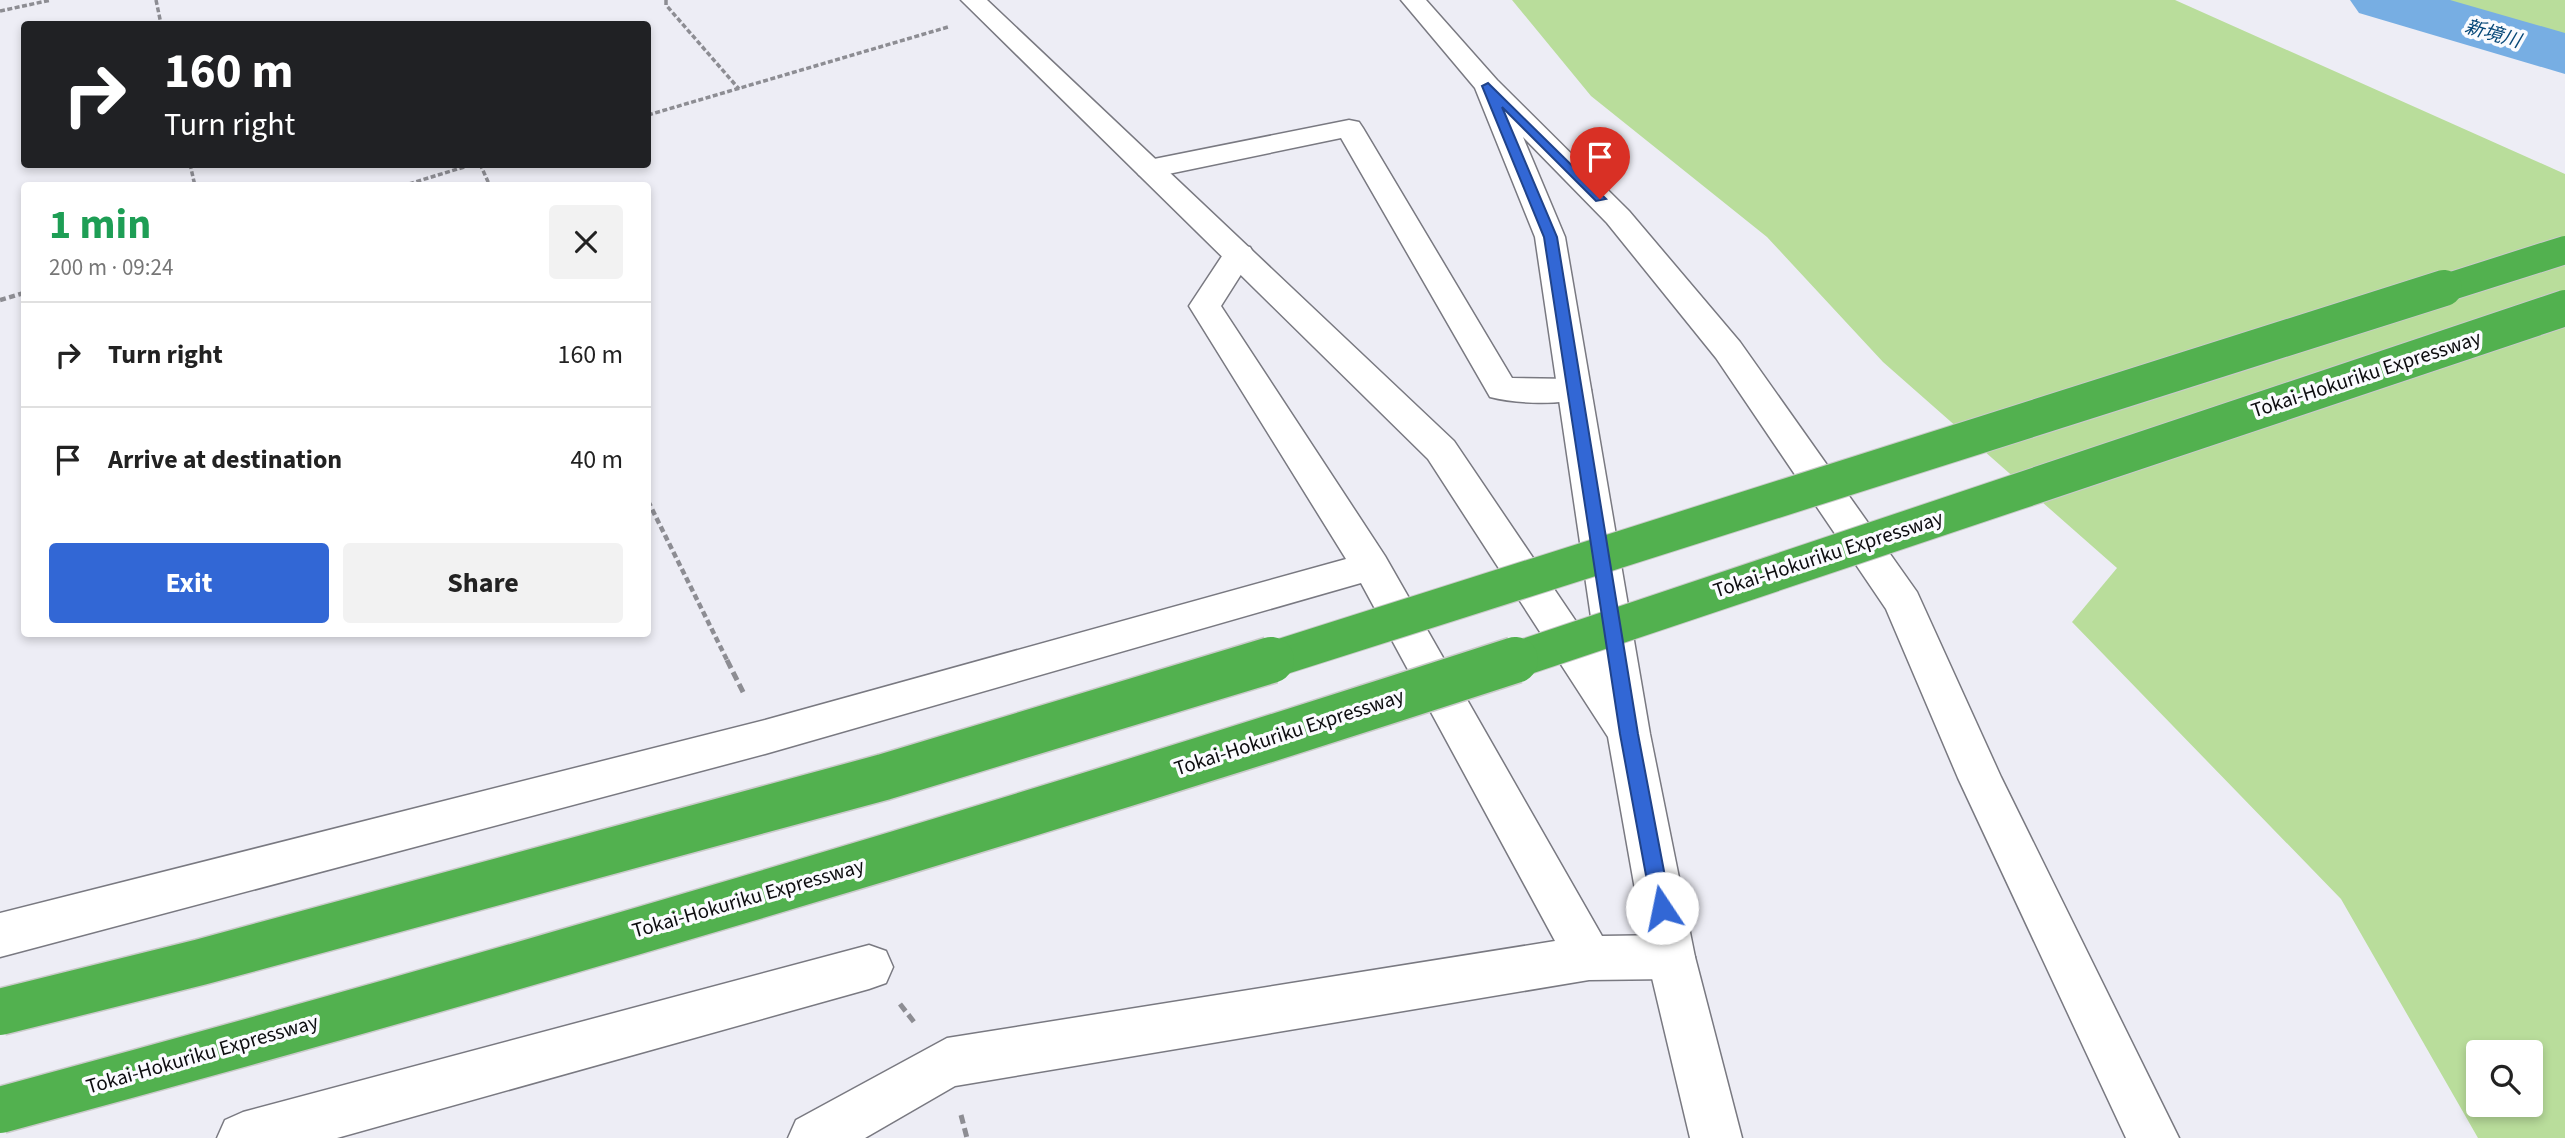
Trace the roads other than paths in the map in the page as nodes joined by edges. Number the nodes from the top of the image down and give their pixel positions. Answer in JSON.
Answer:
{"nodes":[{"id":1,"x":1413,"y":0,"type":"edge"},
{"id":2,"x":981,"y":7,"type":"edge"},
{"id":3,"x":1488,"y":86,"type":"junction"},
{"id":4,"x":1149,"y":169,"type":"junction"},
{"id":5,"x":2565,"y":250,"type":"edge"},
{"id":6,"x":1239,"y":254,"type":"junction"},
{"id":7,"x":2565,"y":308,"type":"edge"},
{"id":8,"x":1574,"y":390,"type":"junction"},
{"id":9,"x":1371,"y":566,"type":"junction"},
{"id":10,"x":1629,"y":734,"type":"junction"},
{"id":11,"x":0,"y":935,"type":"edge"},
{"id":12,"x":1671,"y":957,"type":"junction"},
{"id":13,"x":1589,"y":958,"type":"junction"},
{"id":14,"x":869,"y":967,"type":"dead end"},
{"id":15,"x":0,"y":1012,"type":"edge"},
{"id":16,"x":0,"y":1110,"type":"edge"},
{"id":17,"x":243,"y":1138,"type":"edge"},
{"id":18,"x":814,"y":1138,"type":"edge"},
{"id":19,"x":1716,"y":1138,"type":"edge"},
{"id":20,"x":2153,"y":1138,"type":"edge"}],
"edges":[{"from":1,"to":3,"type":"street"},
{"from":2,"to":4,"type":"street"},
{"from":3,"to":8,"type":"street"},
{"from":3,"to":20,"type":"street"},
{"from":4,"to":6,"type":"street"},
{"from":4,"to":8,"type":"street"},
{"from":5,"to":15,"type":"highway","bridge":true},
{"from":6,"to":9,"type":"street"},
{"from":6,"to":10,"type":"street"},
{"from":7,"to":16,"type":"highway","name":"Tokai-Hokuriku Expressway","bridge":true},
{"from":8,"to":10,"type":"street"},
{"from":9,"to":11,"type":"street"},
{"from":9,"to":13,"type":"street"},
{"from":10,"to":12,"type":"street"},
{"from":12,"to":13,"type":"street"},
{"from":12,"to":19,"type":"street"},
{"from":13,"to":18,"type":"street"},
{"from":14,"to":17,"type":"street"}]}
